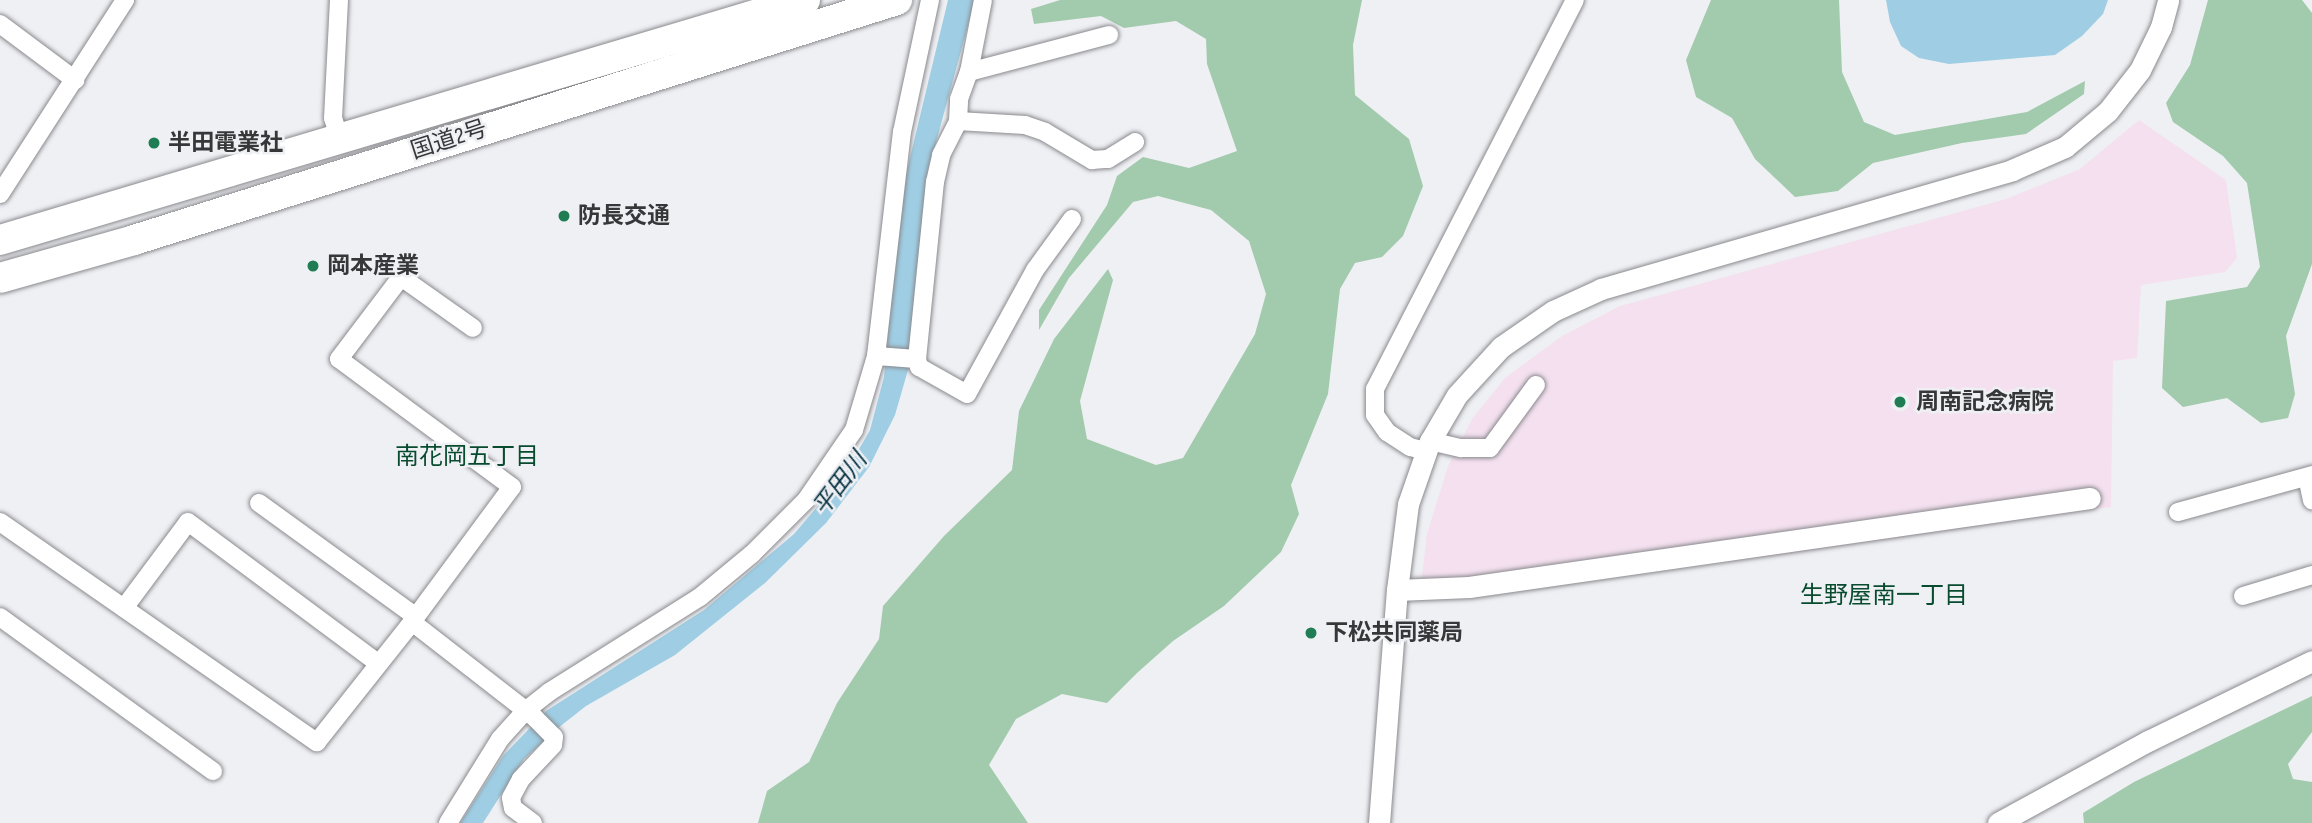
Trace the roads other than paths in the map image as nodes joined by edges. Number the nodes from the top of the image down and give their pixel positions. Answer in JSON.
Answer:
{"nodes":[{"id":1,"x":125,"y":0,"type":"edge"},
{"id":2,"x":339,"y":0,"type":"edge"},
{"id":3,"x":805,"y":0,"type":"edge"},
{"id":4,"x":897,"y":0,"type":"edge"},
{"id":5,"x":930,"y":0,"type":"edge"},
{"id":6,"x":983,"y":0,"type":"edge"},
{"id":7,"x":1575,"y":0,"type":"edge"},
{"id":8,"x":2168,"y":0,"type":"edge"},
{"id":9,"x":0,"y":24,"type":"edge"},
{"id":10,"x":1109,"y":35,"type":"dead end"},
{"id":11,"x":969,"y":72,"type":"junction"},
{"id":12,"x":75,"y":80,"type":"junction"},
{"id":13,"x":958,"y":121,"type":"junction"},
{"id":14,"x":340,"y":139,"type":"junction"},
{"id":15,"x":1135,"y":142,"type":"dead end"},
{"id":16,"x":0,"y":194,"type":"edge"},
{"id":17,"x":1072,"y":219,"type":"dead end"},
{"id":18,"x":0,"y":240,"type":"edge"},
{"id":19,"x":0,"y":278,"type":"edge"},
{"id":20,"x":473,"y":328,"type":"dead end"},
{"id":21,"x":879,"y":356,"type":"junction"},
{"id":22,"x":914,"y":358,"type":"junction"},
{"id":23,"x":1536,"y":385,"type":"dead end"},
{"id":24,"x":1428,"y":446,"type":"junction"},
{"id":25,"x":2309,"y":476,"type":"edge"},
{"id":26,"x":2090,"y":498,"type":"dead end"},
{"id":27,"x":2312,"y":500,"type":"edge"},
{"id":28,"x":259,"y":503,"type":"dead end"},
{"id":29,"x":2178,"y":512,"type":"dead end"},
{"id":30,"x":0,"y":522,"type":"edge"},
{"id":31,"x":2312,"y":575,"type":"edge"},
{"id":32,"x":1397,"y":590,"type":"junction"},
{"id":33,"x":2243,"y":596,"type":"dead end"},
{"id":34,"x":124,"y":608,"type":"junction"},
{"id":35,"x":0,"y":617,"type":"edge"},
{"id":36,"x":413,"y":619,"type":"junction"},
{"id":37,"x":2312,"y":662,"type":"edge"},
{"id":38,"x":378,"y":663,"type":"junction"},
{"id":39,"x":530,"y":714,"type":"junction"},
{"id":40,"x":213,"y":771,"type":"dead end"},
{"id":41,"x":448,"y":823,"type":"edge"},
{"id":42,"x":533,"y":823,"type":"edge"},
{"id":43,"x":1379,"y":823,"type":"edge"},
{"id":44,"x":1998,"y":823,"type":"edge"}],
"edges":[{"from":1,"to":12,"type":"street"},
{"from":2,"to":14,"type":"street"},
{"from":3,"to":14,"type":"highway","name":"国道2号"},
{"from":4,"to":19,"type":"highway","name":"国道2号"},
{"from":5,"to":21,"type":"street"},
{"from":6,"to":11,"type":"street"},
{"from":7,"to":24,"type":"street"},
{"from":8,"to":24,"type":"street"},
{"from":9,"to":12,"type":"street"},
{"from":10,"to":11,"type":"street"},
{"from":11,"to":13,"type":"street"},
{"from":12,"to":16,"type":"street"},
{"from":13,"to":15,"type":"street"},
{"from":13,"to":22,"type":"street"},
{"from":14,"to":18,"type":"highway","name":"国道2号"},
{"from":17,"to":22,"type":"street"},
{"from":20,"to":36,"type":"street"},
{"from":21,"to":22,"type":"street"},
{"from":21,"to":39,"type":"street"},
{"from":23,"to":24,"type":"street"},
{"from":24,"to":32,"type":"street"},
{"from":25,"to":27,"type":"street"},
{"from":25,"to":29,"type":"street"},
{"from":26,"to":32,"type":"street"},
{"from":28,"to":36,"type":"street"},
{"from":30,"to":34,"type":"street"},
{"from":31,"to":33,"type":"street"},
{"from":32,"to":43,"type":"street"},
{"from":34,"to":38,"type":"street"},
{"from":34,"to":38,"type":"street"},
{"from":35,"to":40,"type":"street"},
{"from":36,"to":38,"type":"street"},
{"from":36,"to":39,"type":"street"},
{"from":37,"to":44,"type":"street"},
{"from":39,"to":41,"type":"street"},
{"from":39,"to":42,"type":"street"}]}
